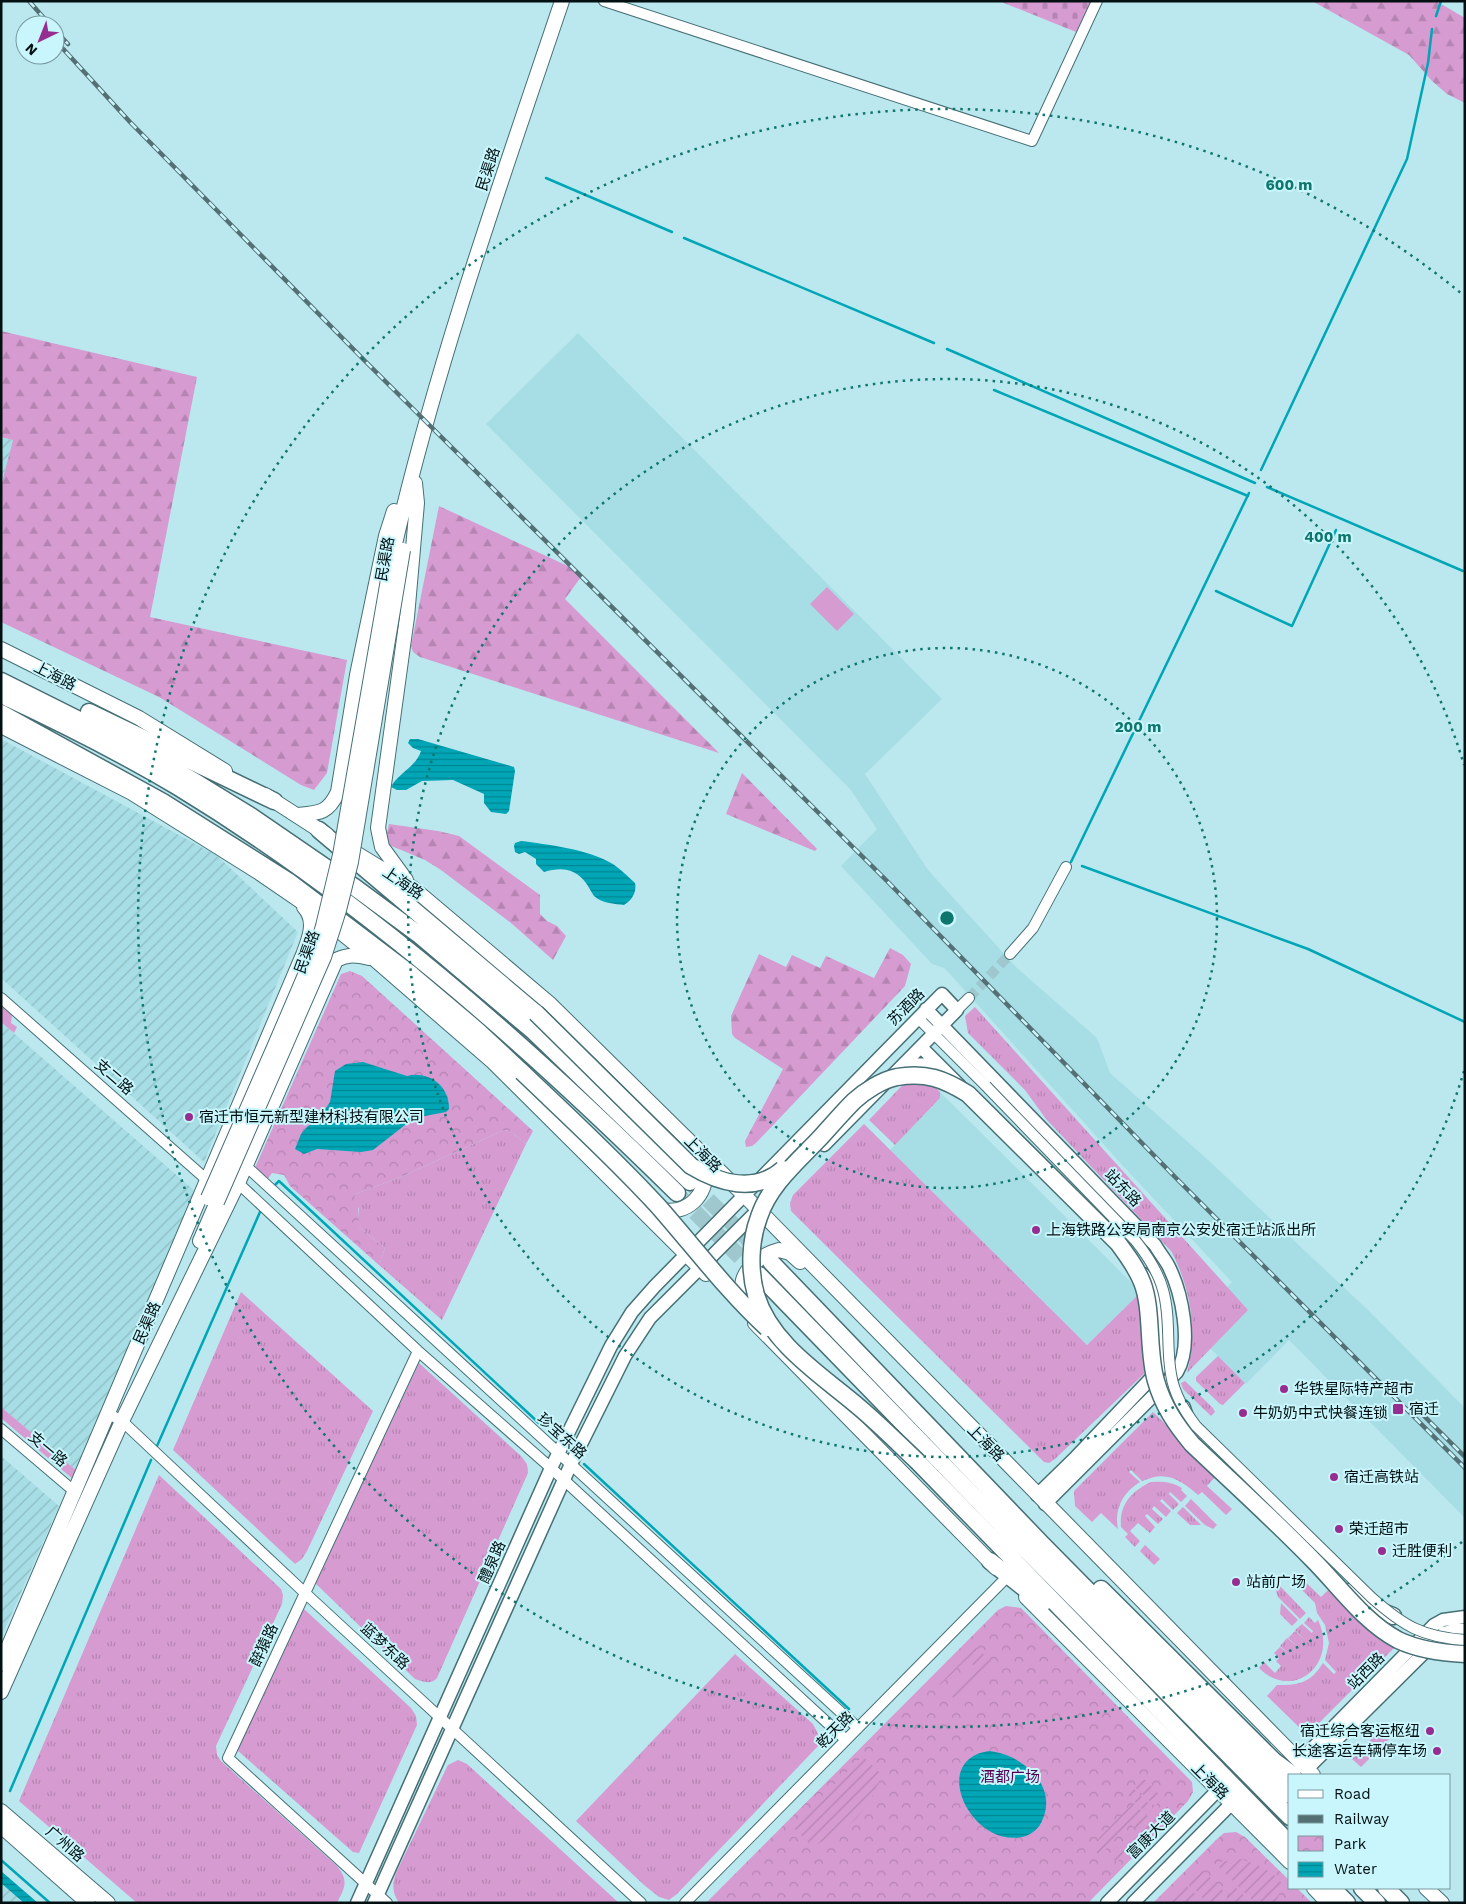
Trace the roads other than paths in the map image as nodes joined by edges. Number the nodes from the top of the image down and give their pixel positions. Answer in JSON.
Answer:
{"nodes":[{"id":1,"x":562,"y":1,"type":"edge"},
{"id":2,"x":604,"y":1,"type":"edge"},
{"id":3,"x":1097,"y":1,"type":"edge"},
{"id":4,"x":413,"y":481,"type":"junction"},
{"id":5,"x":1,"y":649,"type":"edge"},
{"id":6,"x":1,"y":670,"type":"edge"},
{"id":7,"x":1,"y":681,"type":"edge"},
{"id":8,"x":1,"y":695,"type":"edge"},
{"id":9,"x":1,"y":713,"type":"edge"},
{"id":10,"x":1,"y":726,"type":"edge"},
{"id":11,"x":274,"y":801,"type":"junction"},
{"id":12,"x":298,"y":815,"type":"junction"},
{"id":13,"x":319,"y":830,"type":"junction"},
{"id":14,"x":1066,"y":867,"type":"dead end"},
{"id":15,"x":413,"y":888,"type":"junction"},
{"id":16,"x":290,"y":894,"type":"junction"},
{"id":17,"x":1010,"y":954,"type":"tunnel mouth"},
{"id":18,"x":373,"y":958,"type":"junction"},
{"id":19,"x":1,"y":998,"type":"edge"},
{"id":20,"x":969,"y":998,"type":"tunnel mouth"},
{"id":21,"x":957,"y":1010,"type":"junction"},
{"id":22,"x":922,"y":1014,"type":"junction"},
{"id":23,"x":938,"y":1030,"type":"junction"},
{"id":24,"x":921,"y":1047,"type":"junction"},
{"id":25,"x":904,"y":1065,"type":"junction"},
{"id":26,"x":942,"y":1067,"type":"junction"},
{"id":27,"x":654,"y":1106,"type":"junction"},
{"id":28,"x":834,"y":1122,"type":"junction"},
{"id":29,"x":246,"y":1166,"type":"junction"},
{"id":30,"x":600,"y":1167,"type":"junction"},
{"id":31,"x":207,"y":1180,"type":"junction"},
{"id":32,"x":690,"y":1182,"type":"tunnel mouth"},
{"id":33,"x":238,"y":1183,"type":"junction"},
{"id":34,"x":677,"y":1193,"type":"tunnel mouth"},
{"id":35,"x":744,"y":1195,"type":"junction"},
{"id":36,"x":212,"y":1200,"type":"junction"},
{"id":37,"x":758,"y":1210,"type":"junction"},
{"id":38,"x":687,"y":1253,"type":"junction"},
{"id":39,"x":771,"y":1262,"type":"tunnel mouth"},
{"id":40,"x":701,"y":1269,"type":"junction"},
{"id":41,"x":759,"y":1275,"type":"tunnel mouth"},
{"id":42,"x":872,"y":1328,"type":"junction"},
{"id":43,"x":418,"y":1351,"type":"junction"},
{"id":44,"x":794,"y":1352,"type":"junction"},
{"id":45,"x":813,"y":1383,"type":"junction"},
{"id":46,"x":1182,"y":1408,"type":"junction"},
{"id":47,"x":107,"y":1413,"type":"junction"},
{"id":48,"x":122,"y":1421,"type":"junction"},
{"id":49,"x":1,"y":1429,"type":"edge"},
{"id":50,"x":559,"y":1454,"type":"junction"},
{"id":51,"x":572,"y":1464,"type":"junction"},
{"id":52,"x":551,"y":1468,"type":"junction"},
{"id":53,"x":1222,"y":1472,"type":"junction"},
{"id":54,"x":564,"y":1482,"type":"junction"},
{"id":55,"x":75,"y":1492,"type":"junction"},
{"id":56,"x":1041,"y":1499,"type":"junction"},
{"id":57,"x":1041,"y":1543,"type":"junction"},
{"id":58,"x":1312,"y":1559,"type":"junction"},
{"id":59,"x":990,"y":1561,"type":"junction"},
{"id":60,"x":1006,"y":1578,"type":"junction"},
{"id":61,"x":305,"y":1593,"type":"junction"},
{"id":62,"x":1392,"y":1616,"type":"junction"},
{"id":63,"x":1465,"y":1617,"type":"edge"},
{"id":64,"x":1465,"y":1630,"type":"edge"},
{"id":65,"x":1465,"y":1640,"type":"edge"},
{"id":66,"x":1465,"y":1654,"type":"edge"},
{"id":67,"x":1,"y":1664,"type":"edge"},
{"id":68,"x":1126,"y":1675,"type":"junction"},
{"id":69,"x":1,"y":1692,"type":"edge"},
{"id":70,"x":440,"y":1718,"type":"junction"},
{"id":71,"x":858,"y":1728,"type":"junction"},
{"id":72,"x":453,"y":1729,"type":"junction"},
{"id":73,"x":846,"y":1740,"type":"junction"},
{"id":74,"x":1303,"y":1770,"type":"edge"},
{"id":75,"x":1218,"y":1790,"type":"junction"},
{"id":76,"x":1288,"y":1793,"type":"edge"},
{"id":77,"x":1232,"y":1803,"type":"junction"},
{"id":78,"x":1,"y":1811,"type":"edge"},
{"id":79,"x":1288,"y":1815,"type":"edge"},
{"id":80,"x":1,"y":1826,"type":"edge"},
{"id":81,"x":1288,"y":1842,"type":"edge"},
{"id":82,"x":1288,"y":1860,"type":"edge"},
{"id":83,"x":366,"y":1883,"type":"junction"},
{"id":84,"x":1315,"y":1889,"type":"edge"},
{"id":85,"x":1333,"y":1889,"type":"edge"},
{"id":86,"x":1363,"y":1889,"type":"edge"},
{"id":87,"x":1387,"y":1889,"type":"edge"},
{"id":88,"x":1427,"y":1889,"type":"edge"},
{"id":89,"x":380,"y":1900,"type":"edge"},
{"id":90,"x":88,"y":1903,"type":"edge"},
{"id":91,"x":108,"y":1903,"type":"edge"},
{"id":92,"x":357,"y":1903,"type":"edge"},
{"id":93,"x":642,"y":1903,"type":"edge"},
{"id":94,"x":685,"y":1903,"type":"edge"},
{"id":95,"x":1107,"y":1903,"type":"edge"},
{"id":96,"x":1133,"y":1903,"type":"edge"},
{"id":97,"x":1328,"y":1903,"type":"edge"},
{"id":98,"x":1347,"y":1903,"type":"edge"},
{"id":99,"x":1377,"y":1903,"type":"edge"},
{"id":100,"x":1401,"y":1903,"type":"edge"},
{"id":101,"x":1442,"y":1903,"type":"edge"}],
"edges":[{"from":1,"to":4,"type":"main road","name":"民渠路"},
{"from":2,"to":3,"type":"street"},
{"from":4,"to":12,"type":"main road"},
{"from":4,"to":15,"type":"main road"},
{"from":4,"to":36,"type":"main road","name":"民渠路","bridge":true},
{"from":5,"to":11,"type":"main road","name":"上海路"},
{"from":6,"to":11,"type":"highway"},
{"from":7,"to":32,"type":"highway","name":"上海路"},
{"from":8,"to":34,"type":"highway"},
{"from":9,"to":44,"type":"highway","bridge":true},
{"from":10,"to":16,"type":"main road","name":"上海路"},
{"from":11,"to":12,"type":"main road","name":"上海路"},
{"from":12,"to":13,"type":"main road","name":"上海路"},
{"from":13,"to":15,"type":"main road","name":"上海路"},
{"from":13,"to":28,"type":"highway","bridge":true},
{"from":14,"to":17,"type":"street"},
{"from":15,"to":27,"type":"main road","name":"上海路"},
{"from":16,"to":18,"type":"main road","name":"上海路"},
{"from":16,"to":31,"type":"main road","name":"民渠路"},
{"from":18,"to":29,"type":"main road","name":"民渠路"},
{"from":18,"to":30,"type":"main road","name":"上海路"},
{"from":19,"to":31,"type":"street","name":"支二路"},
{"from":20,"to":21,"type":"street"},
{"from":21,"to":22,"type":"street","name":"苏酒路"},
{"from":21,"to":23,"type":"street"},
{"from":22,"to":23,"type":"street","name":"站东路"},
{"from":22,"to":35,"type":"street","name":"苏酒路"},
{"from":23,"to":24,"type":"street"},
{"from":23,"to":46,"type":"street","bridge":true},
{"from":23,"to":56,"type":"street","name":"站东路"},
{"from":24,"to":25,"type":"street"},
{"from":24,"to":26,"type":"street"},
{"from":25,"to":26,"type":"street"},
{"from":25,"to":37,"type":"street"},
{"from":26,"to":56,"type":"street"},
{"from":27,"to":30,"type":"main road"},
{"from":27,"to":35,"type":"main road","name":"上海路"},
{"from":28,"to":44,"type":"highway","bridge":true},
{"from":28,"to":53,"type":"highway","bridge":true},
{"from":29,"to":33,"type":"main road","name":"民渠路"},
{"from":29,"to":50,"type":"street","name":"珍宝东路"},
{"from":30,"to":38,"type":"main road","name":"上海路"},
{"from":31,"to":47,"type":"main road","name":"民渠路"},
{"from":33,"to":43,"type":"street"},
{"from":33,"to":48,"type":"main road","name":"民渠路"},
{"from":35,"to":37,"type":"main road","name":"上海路"},
{"from":35,"to":38,"type":"street","name":"苏酒路"},
{"from":36,"to":47,"type":"main road","name":"民渠路"},
{"from":36,"to":48,"type":"main road","name":"民渠路"},
{"from":37,"to":40,"type":"street"},
{"from":37,"to":42,"type":"main road","name":"上海路"},
{"from":38,"to":40,"type":"main road","name":"上海路"},
{"from":38,"to":50,"type":"street","name":"醴泉路"},
{"from":39,"to":57,"type":"highway","name":"上海路"},
{"from":40,"to":45,"type":"main road","name":"上海路"},
{"from":40,"to":51,"type":"street"},
{"from":41,"to":79,"type":"highway","name":"上海路"},
{"from":42,"to":45,"type":"main road"},
{"from":42,"to":56,"type":"main road","name":"上海路"},
{"from":43,"to":52,"type":"street"},
{"from":43,"to":61,"type":"street","name":"醉猿路"},
{"from":44,"to":68,"type":"highway","bridge":true},
{"from":45,"to":59,"type":"main road","name":"上海路"},
{"from":46,"to":53,"type":"highway","bridge":true},
{"from":46,"to":62,"type":"street","bridge":true},
{"from":47,"to":48,"type":"street","name":"蓝梦东路"},
{"from":47,"to":55,"type":"main road","name":"民渠路"},
{"from":48,"to":61,"type":"street","name":"蓝梦东路"},
{"from":48,"to":69,"type":"main road","name":"民渠路"},
{"from":49,"to":55,"type":"street","name":"支一路"},
{"from":50,"to":51,"type":"street","name":"珍宝东路"},
{"from":50,"to":52,"type":"street","name":"醴泉路"},
{"from":51,"to":54,"type":"street"},
{"from":51,"to":71,"type":"street","name":"珍宝东路"},
{"from":52,"to":54,"type":"street"},
{"from":52,"to":70,"type":"street","name":"醴泉路"},
{"from":53,"to":58,"type":"highway","bridge":true},
{"from":54,"to":72,"type":"street"},
{"from":54,"to":73,"type":"street"},
{"from":55,"to":67,"type":"main road","name":"民渠路"},
{"from":56,"to":74,"type":"main road","name":"上海路"},
{"from":57,"to":74,"type":"highway"},
{"from":57,"to":76,"type":"highway","name":"上海路"},
{"from":58,"to":62,"type":"highway","bridge":true},
{"from":58,"to":66,"type":"highway","bridge":true},
{"from":59,"to":60,"type":"main road","name":"上海路"},
{"from":59,"to":68,"type":"highway"},
{"from":60,"to":71,"type":"street","name":"乾天路"},
{"from":60,"to":75,"type":"main road","name":"上海路"},
{"from":61,"to":70,"type":"street","name":"蓝梦东路"},
{"from":61,"to":83,"type":"street","name":"醉猿路"},
{"from":62,"to":65,"type":"street","bridge":true},
{"from":63,"to":74,"type":"street","name":"站西路"},
{"from":64,"to":74,"type":"street","name":"站西路"},
{"from":68,"to":81,"type":"highway"},
{"from":70,"to":72,"type":"street","name":"蓝梦东路"},
{"from":70,"to":83,"type":"street","name":"醴泉路"},
{"from":71,"to":73,"type":"street","name":"乾天路"},
{"from":72,"to":89,"type":"street"},
{"from":72,"to":93,"type":"street","name":"蓝梦东路"},
{"from":73,"to":94,"type":"street","name":"乾天路"},
{"from":75,"to":77,"type":"main road","name":"上海路"},
{"from":75,"to":95,"type":"street","name":"富康大道"},
{"from":77,"to":82,"type":"main road","name":"上海路"},
{"from":77,"to":96,"type":"street"},
{"from":78,"to":91,"type":"main road","name":"广州路"},
{"from":80,"to":90,"type":"main road","name":"广州路"},
{"from":83,"to":89,"type":"street","name":"醉猿路"},
{"from":83,"to":92,"type":"street","name":"醴泉路"},
{"from":84,"to":97,"type":"main road"},
{"from":85,"to":98,"type":"highway"},
{"from":86,"to":99,"type":"highway"},
{"from":87,"to":100,"type":"highway"},
{"from":88,"to":101,"type":"main road"}]}
